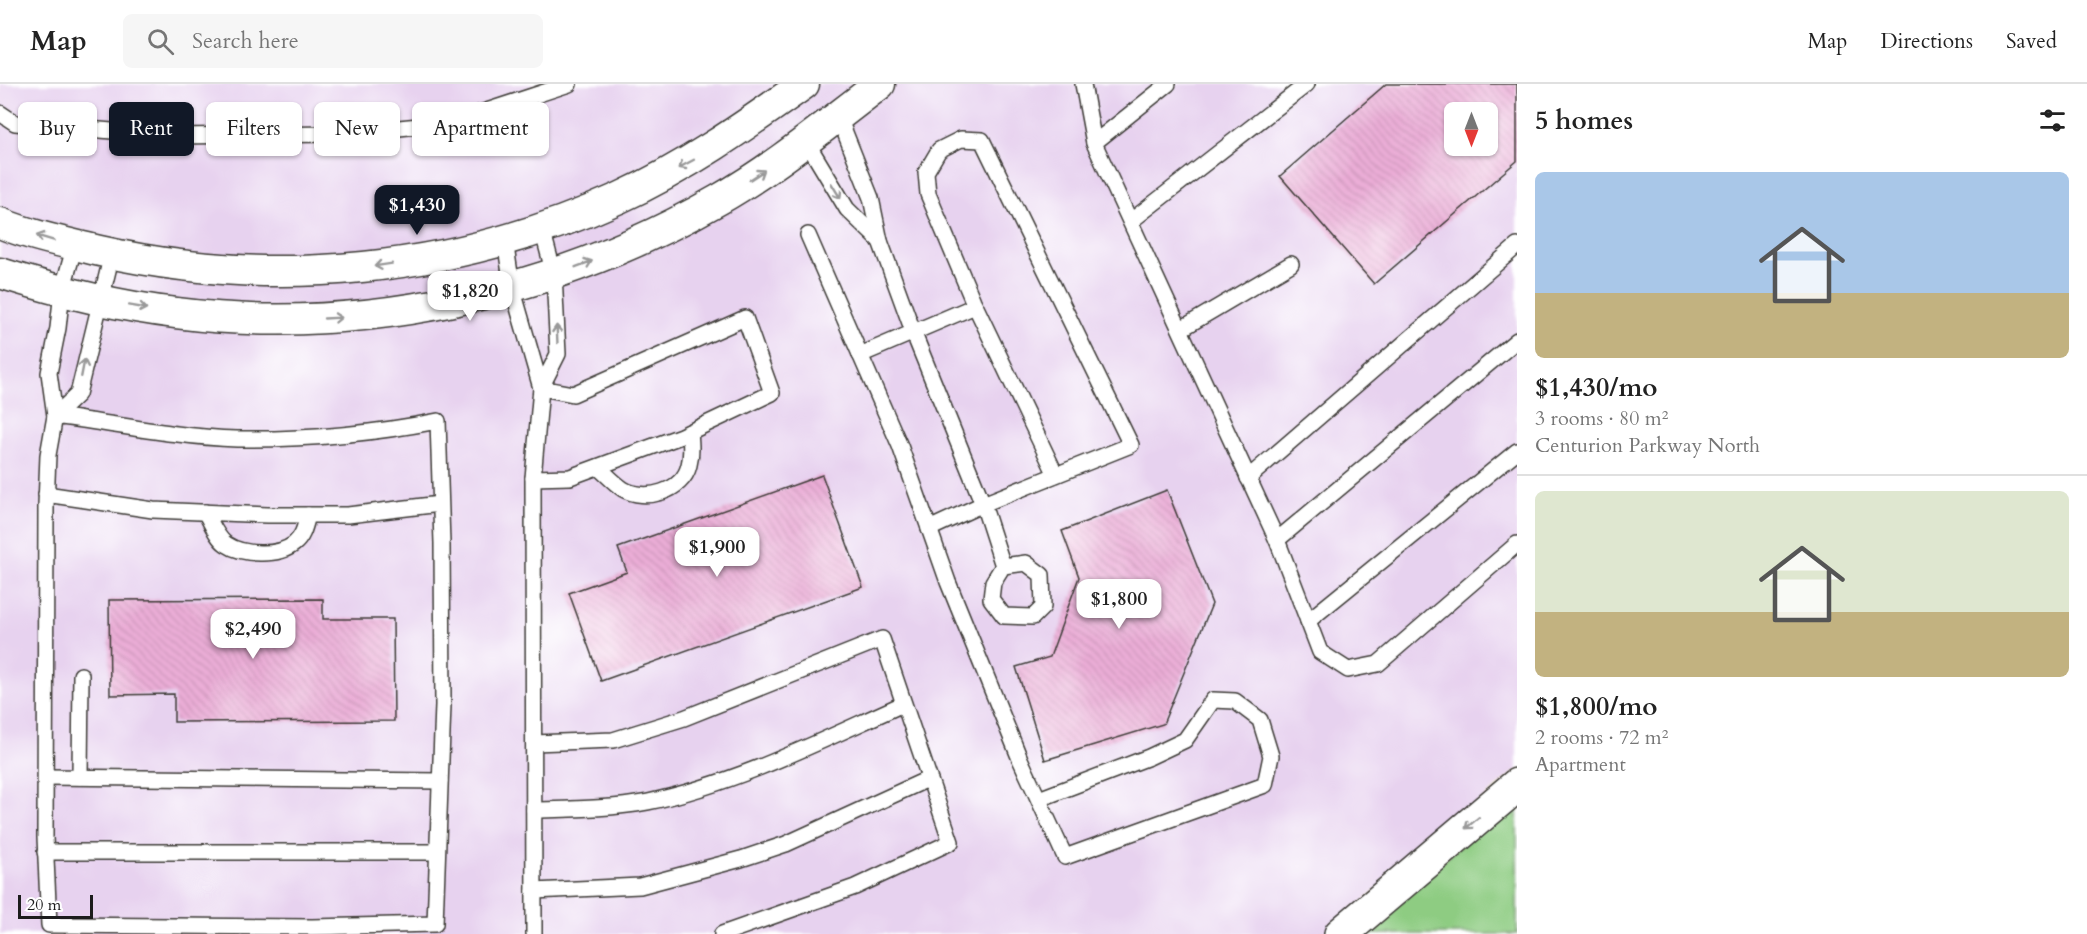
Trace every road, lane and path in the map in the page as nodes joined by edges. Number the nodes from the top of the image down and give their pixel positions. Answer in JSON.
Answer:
{"nodes":[{"id":1,"x":569,"y":84,"type":"edge"},
{"id":2,"x":816,"y":84,"type":"edge"},
{"id":3,"x":880,"y":84,"type":"edge"},
{"id":4,"x":1083,"y":84,"type":"edge"},
{"id":5,"x":1168,"y":84,"type":"edge"},
{"id":6,"x":1306,"y":84,"type":"edge"},
{"id":7,"x":785,"y":89,"type":"edge"},
{"id":8,"x":0,"y":113,"type":"edge"},
{"id":9,"x":838,"y":115,"type":"junction"},
{"id":10,"x":806,"y":141,"type":"junction"},
{"id":11,"x":1094,"y":143,"type":"junction"},
{"id":12,"x":1131,"y":221,"type":"junction"},
{"id":13,"x":0,"y":223,"type":"edge"},
{"id":14,"x":542,"y":229,"type":"junction"},
{"id":15,"x":808,"y":235,"type":"dead end"},
{"id":16,"x":505,"y":240,"type":"junction"},
{"id":17,"x":880,"y":241,"type":"junction"},
{"id":18,"x":75,"y":245,"type":"junction"},
{"id":19,"x":1517,"y":246,"type":"edge"},
{"id":20,"x":112,"y":254,"type":"junction"},
{"id":21,"x":1292,"y":264,"type":"dead end"},
{"id":22,"x":0,"y":273,"type":"edge"},
{"id":23,"x":554,"y":274,"type":"junction"},
{"id":24,"x":512,"y":287,"type":"junction"},
{"id":25,"x":62,"y":291,"type":"junction"},
{"id":26,"x":100,"y":299,"type":"junction"},
{"id":27,"x":975,"y":306,"type":"junction"},
{"id":28,"x":1181,"y":328,"type":"junction"},
{"id":29,"x":914,"y":334,"type":"junction"},
{"id":30,"x":1517,"y":340,"type":"edge"},
{"id":31,"x":860,"y":355,"type":"junction"},
{"id":32,"x":541,"y":388,"type":"junction"},
{"id":33,"x":55,"y":416,"type":"junction"},
{"id":34,"x":690,"y":432,"type":"junction"},
{"id":35,"x":1517,"y":451,"type":"edge"},
{"id":36,"x":598,"y":467,"type":"junction"},
{"id":37,"x":1056,"y":475,"type":"junction"},
{"id":38,"x":533,"y":478,"type":"junction"},
{"id":39,"x":1248,"y":478,"type":"junction"},
{"id":40,"x":46,"y":494,"type":"junction"},
{"id":41,"x":440,"y":504,"type":"junction"},
{"id":42,"x":983,"y":504,"type":"junction"},
{"id":43,"x":205,"y":512,"type":"junction"},
{"id":44,"x":308,"y":515,"type":"junction"},
{"id":45,"x":929,"y":529,"type":"junction"},
{"id":46,"x":1277,"y":540,"type":"junction"},
{"id":47,"x":1517,"y":544,"type":"edge"},
{"id":48,"x":1003,"y":566,"type":"dead end"},
{"id":49,"x":1308,"y":621,"type":"junction"},
{"id":50,"x":81,"y":675,"type":"dead end"},
{"id":51,"x":903,"y":704,"type":"junction"},
{"id":52,"x":534,"y":743,"type":"junction"},
{"id":53,"x":46,"y":777,"type":"junction"},
{"id":54,"x":80,"y":777,"type":"junction"},
{"id":55,"x":928,"y":779,"type":"junction"},
{"id":56,"x":440,"y":781,"type":"junction"},
{"id":57,"x":1517,"y":785,"type":"edge"},
{"id":58,"x":1039,"y":799,"type":"junction"},
{"id":59,"x":534,"y":810,"type":"junction"},
{"id":60,"x":45,"y":852,"type":"junction"},
{"id":61,"x":437,"y":852,"type":"junction"},
{"id":62,"x":534,"y":891,"type":"junction"},
{"id":63,"x":534,"y":934,"type":"edge"},
{"id":64,"x":722,"y":934,"type":"edge"},
{"id":65,"x":1341,"y":934,"type":"edge"}],
"edges":[{"from":1,"to":8,"type":"lane"},
{"from":2,"to":9,"type":"street"},
{"from":3,"to":9,"type":"street"},
{"from":4,"to":11,"type":"lane"},
{"from":5,"to":11,"type":"lane"},
{"from":6,"to":12,"type":"lane"},
{"from":7,"to":10,"type":"street"},
{"from":7,"to":14,"type":"street","one_way":true},
{"from":9,"to":10,"type":"street"},
{"from":9,"to":17,"type":"lane"},
{"from":10,"to":17,"type":"lane","one_way":true},
{"from":23,"to":10,"type":"street","one_way":true},
{"from":11,"to":12,"type":"lane"},
{"from":12,"to":28,"type":"lane"},
{"from":18,"to":13,"type":"street","one_way":true},
{"from":14,"to":16,"type":"street"},
{"from":14,"to":23,"type":"lane"},
{"from":15,"to":31,"type":"lane"},
{"from":16,"to":20,"type":"street","one_way":true},
{"from":16,"to":24,"type":"lane"},
{"from":17,"to":29,"type":"lane"},
{"from":18,"to":20,"type":"street"},
{"from":18,"to":25,"type":"lane"},
{"from":19,"to":39,"type":"lane"},
{"from":20,"to":26,"type":"lane"},
{"from":21,"to":28,"type":"lane"},
{"from":22,"to":25,"type":"street"},
{"from":23,"to":24,"type":"street"},
{"from":32,"to":23,"type":"lane","one_way":true},
{"from":26,"to":24,"type":"street","one_way":true},
{"from":24,"to":32,"type":"lane"},
{"from":25,"to":26,"type":"street"},
{"from":25,"to":33,"type":"lane"},
{"from":33,"to":26,"type":"lane","one_way":true},
{"from":27,"to":29,"type":"lane"},
{"from":27,"to":37,"type":"lane"},
{"from":27,"to":37,"type":"lane"},
{"from":28,"to":39,"type":"lane"},
{"from":29,"to":31,"type":"lane"},
{"from":29,"to":42,"type":"lane"},
{"from":30,"to":46,"type":"lane"},
{"from":31,"to":45,"type":"lane"},
{"from":32,"to":34,"type":"lane"},
{"from":32,"to":38,"type":"lane"},
{"from":33,"to":40,"type":"lane"},
{"from":33,"to":41,"type":"lane"},
{"from":34,"to":36,"type":"lane"},
{"from":34,"to":36,"type":"lane"},
{"from":35,"to":49,"type":"lane"},
{"from":36,"to":38,"type":"lane"},
{"from":37,"to":42,"type":"lane"},
{"from":38,"to":52,"type":"lane"},
{"from":39,"to":46,"type":"lane"},
{"from":40,"to":43,"type":"lane"},
{"from":40,"to":53,"type":"lane"},
{"from":41,"to":44,"type":"lane"},
{"from":41,"to":56,"type":"lane"},
{"from":42,"to":45,"type":"lane"},
{"from":42,"to":48,"type":"lane"},
{"from":43,"to":44,"type":"lane"},
{"from":43,"to":44,"type":"lane"},
{"from":45,"to":58,"type":"lane"},
{"from":46,"to":49,"type":"lane"},
{"from":47,"to":49,"type":"lane"},
{"from":50,"to":54,"type":"lane"},
{"from":51,"to":52,"type":"lane"},
{"from":51,"to":55,"type":"lane"},
{"from":51,"to":59,"type":"lane"},
{"from":52,"to":59,"type":"lane"},
{"from":53,"to":54,"type":"lane"},
{"from":53,"to":60,"type":"lane"},
{"from":54,"to":56,"type":"lane"},
{"from":55,"to":62,"type":"lane"},
{"from":55,"to":64,"type":"lane"},
{"from":56,"to":61,"type":"lane"},
{"from":57,"to":65,"type":"highway","one_way":true},
{"from":58,"to":58,"type":"lane"},
{"from":59,"to":62,"type":"lane"},
{"from":60,"to":61,"type":"lane"},
{"from":60,"to":61,"type":"lane"},
{"from":62,"to":63,"type":"lane"}]}
